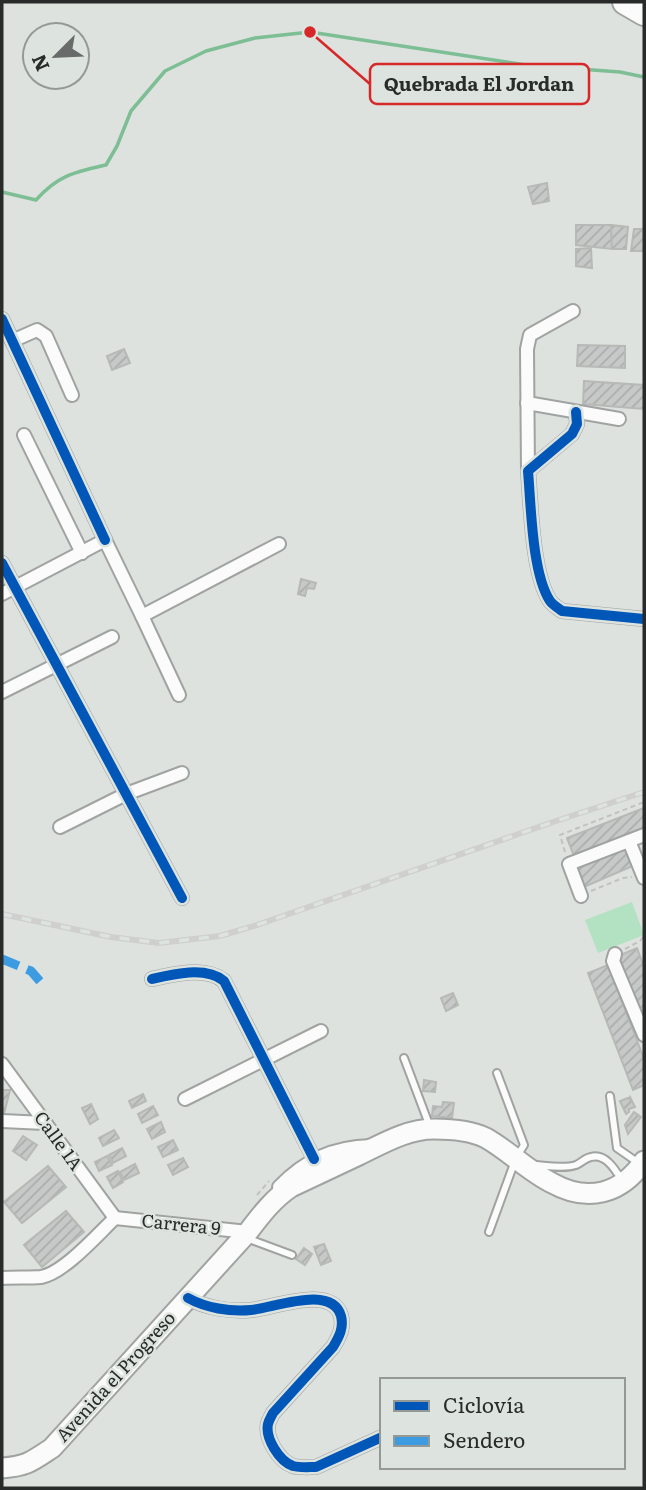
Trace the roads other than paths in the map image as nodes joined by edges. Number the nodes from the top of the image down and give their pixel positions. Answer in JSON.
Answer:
{"nodes":[{"id":1,"x":625,"y":2,"type":"edge"},
{"id":2,"x":644,"y":13,"type":"edge"},
{"id":3,"x":573,"y":311,"type":"dead end"},
{"id":4,"x":2,"y":319,"type":"edge"},
{"id":5,"x":12,"y":341,"type":"junction"},
{"id":6,"x":72,"y":395,"type":"dead end"},
{"id":7,"x":527,"y":403,"type":"junction"},
{"id":8,"x":576,"y":412,"type":"junction"},
{"id":9,"x":619,"y":419,"type":"dead end"},
{"id":10,"x":24,"y":435,"type":"dead end"},
{"id":11,"x":528,"y":471,"type":"junction"},
{"id":12,"x":105,"y":540,"type":"junction"},
{"id":13,"x":279,"y":544,"type":"dead end"},
{"id":14,"x":82,"y":553,"type":"junction"},
{"id":15,"x":2,"y":563,"type":"edge"},
{"id":16,"x":15,"y":587,"type":"junction"},
{"id":17,"x":2,"y":594,"type":"edge"},
{"id":18,"x":142,"y":616,"type":"junction"},
{"id":19,"x":644,"y":619,"type":"edge"},
{"id":20,"x":112,"y":637,"type":"dead end"},
{"id":21,"x":56,"y":664,"type":"junction"},
{"id":22,"x":2,"y":692,"type":"edge"},
{"id":23,"x":179,"y":695,"type":"dead end"},
{"id":24,"x":182,"y":773,"type":"dead end"},
{"id":25,"x":126,"y":794,"type":"junction"},
{"id":26,"x":60,"y":827,"type":"dead end"},
{"id":27,"x":644,"y":835,"type":"edge"},
{"id":28,"x":629,"y":841,"type":"junction"},
{"id":29,"x":638,"y":878,"type":"edge"},
{"id":30,"x":581,"y":896,"type":"road end"},
{"id":31,"x":182,"y":898,"type":"dead end"},
{"id":32,"x":615,"y":954,"type":"road end"},
{"id":33,"x":152,"y":979,"type":"dead end"},
{"id":34,"x":321,"y":1031,"type":"dead end"},
{"id":35,"x":644,"y":1035,"type":"edge"},
{"id":36,"x":404,"y":1058,"type":"dead end"},
{"id":37,"x":264,"y":1060,"type":"junction"},
{"id":38,"x":2,"y":1064,"type":"edge"},
{"id":39,"x":497,"y":1073,"type":"dead end"},
{"id":40,"x":610,"y":1096,"type":"dead end"},
{"id":41,"x":185,"y":1099,"type":"dead end"},
{"id":42,"x":2,"y":1121,"type":"edge"},
{"id":43,"x":45,"y":1123,"type":"junction"},
{"id":44,"x":431,"y":1129,"type":"junction"},
{"id":45,"x":378,"y":1146,"type":"junction"},
{"id":46,"x":314,"y":1159,"type":"junction"},
{"id":47,"x":521,"y":1162,"type":"junction"},
{"id":48,"x":643,"y":1163,"type":"edge"},
{"id":49,"x":625,"y":1183,"type":"junction"},
{"id":50,"x":262,"y":1202,"type":"junction"},
{"id":51,"x":115,"y":1217,"type":"junction"},
{"id":52,"x":489,"y":1233,"type":"dead end"},
{"id":53,"x":246,"y":1234,"type":"junction"},
{"id":54,"x":292,"y":1255,"type":"dead end"},
{"id":55,"x":2,"y":1278,"type":"edge"},
{"id":56,"x":188,"y":1298,"type":"junction"},
{"id":57,"x":380,"y":1438,"type":"edge"},
{"id":58,"x":2,"y":1468,"type":"edge"}],
"edges":[{"from":1,"to":2,"type":"highway"},
{"from":3,"to":7,"type":"street"},
{"from":4,"to":5,"type":"street"},
{"from":5,"to":6,"type":"street"},
{"from":5,"to":12,"type":"street"},
{"from":7,"to":8,"type":"street"},
{"from":7,"to":11,"type":"street"},
{"from":8,"to":9,"type":"street"},
{"from":8,"to":11,"type":"street"},
{"from":10,"to":14,"type":"street"},
{"from":11,"to":19,"type":"street"},
{"from":12,"to":14,"type":"street"},
{"from":12,"to":18,"type":"street"},
{"from":13,"to":18,"type":"street"},
{"from":14,"to":16,"type":"street"},
{"from":15,"to":16,"type":"street"},
{"from":16,"to":17,"type":"street"},
{"from":16,"to":21,"type":"street"},
{"from":18,"to":23,"type":"street"},
{"from":20,"to":21,"type":"street"},
{"from":21,"to":22,"type":"street"},
{"from":21,"to":25,"type":"street"},
{"from":24,"to":25,"type":"street"},
{"from":25,"to":26,"type":"street"},
{"from":25,"to":31,"type":"street"},
{"from":27,"to":28,"type":"street"},
{"from":28,"to":29,"type":"street"},
{"from":28,"to":30,"type":"street"},
{"from":32,"to":35,"type":"street"},
{"from":33,"to":37,"type":"street"},
{"from":34,"to":37,"type":"street"},
{"from":36,"to":44,"type":"lane"},
{"from":37,"to":41,"type":"street"},
{"from":37,"to":46,"type":"street"},
{"from":38,"to":43,"type":"street","name":"Calle 1A"},
{"from":39,"to":47,"type":"lane"},
{"from":40,"to":48,"type":"lane"},
{"from":42,"to":43,"type":"street"},
{"from":43,"to":51,"type":"street","name":"Calle 1A"},
{"from":44,"to":45,"type":"main road","name":"Avenida el Progreso"},
{"from":44,"to":47,"type":"main road","name":"Avenida el Progreso"},
{"from":45,"to":46,"type":"street"},
{"from":45,"to":50,"type":"main road","name":"Avenida el Progreso"},
{"from":46,"to":50,"type":"street"},
{"from":47,"to":49,"type":"main road","name":"Avenida el Progreso"},
{"from":47,"to":49,"type":"lane"},
{"from":47,"to":52,"type":"lane"},
{"from":48,"to":49,"type":"main road"},
{"from":50,"to":53,"type":"main road","name":"Avenida el Progreso"},
{"from":51,"to":53,"type":"street","name":"Carrera 9"},
{"from":51,"to":55,"type":"street"},
{"from":53,"to":54,"type":"lane"},
{"from":53,"to":56,"type":"main road","name":"Avenida el Progreso"},
{"from":56,"to":57,"type":"street"},
{"from":56,"to":58,"type":"main road","name":"Avenida el Progreso"}]}
